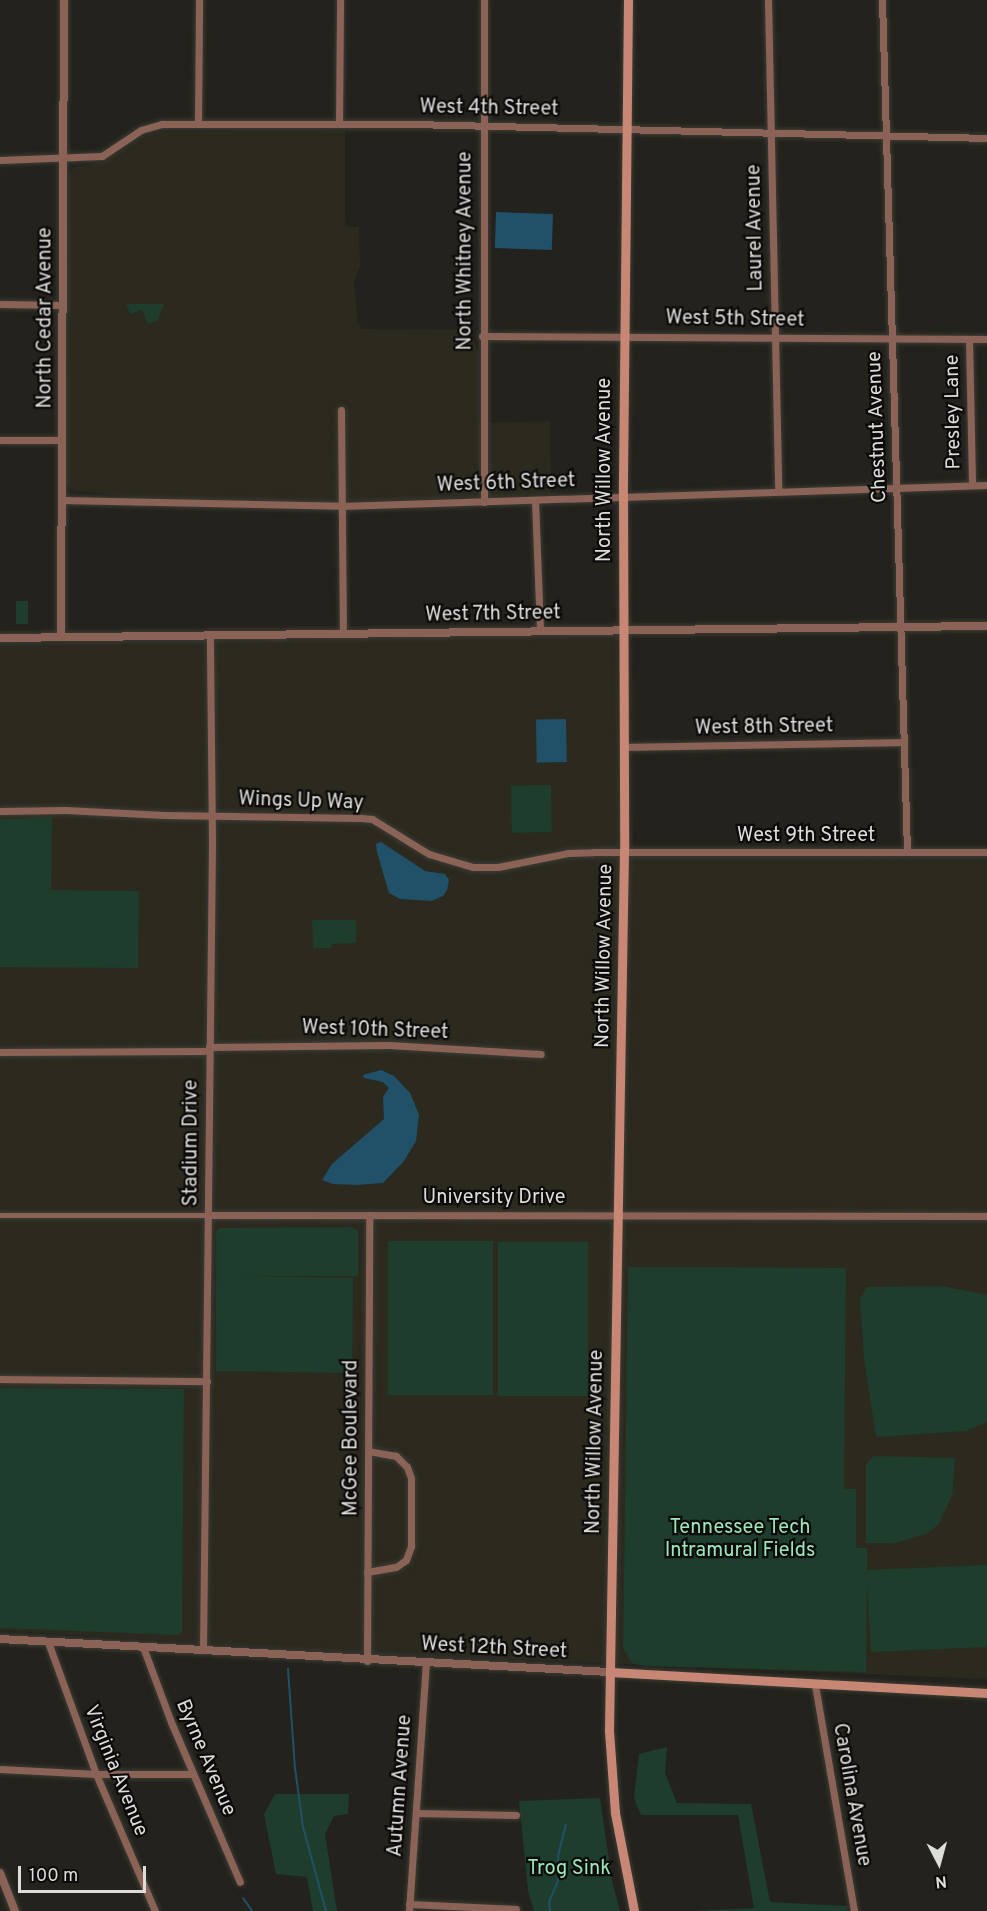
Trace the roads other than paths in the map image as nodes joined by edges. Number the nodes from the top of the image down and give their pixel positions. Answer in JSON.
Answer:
{"nodes":[{"id":1,"x":64,"y":0,"type":"edge"},
{"id":2,"x":199,"y":0,"type":"edge"},
{"id":3,"x":340,"y":0,"type":"edge"},
{"id":4,"x":484,"y":0,"type":"edge"},
{"id":5,"x":628,"y":0,"type":"edge"},
{"id":6,"x":768,"y":0,"type":"edge"},
{"id":7,"x":882,"y":0,"type":"edge"},
{"id":8,"x":198,"y":124,"type":"junction"},
{"id":9,"x":339,"y":124,"type":"junction"},
{"id":10,"x":483,"y":125,"type":"junction"},
{"id":11,"x":627,"y":127,"type":"junction"},
{"id":12,"x":771,"y":134,"type":"junction"},
{"id":13,"x":886,"y":137,"type":"junction"},
{"id":14,"x":987,"y":138,"type":"edge"},
{"id":15,"x":63,"y":159,"type":"junction"},
{"id":16,"x":0,"y":160,"type":"edge"},
{"id":17,"x":0,"y":304,"type":"edge"},
{"id":18,"x":62,"y":305,"type":"junction"},
{"id":19,"x":625,"y":335,"type":"junction"},
{"id":20,"x":482,"y":336,"type":"junction"},
{"id":21,"x":774,"y":337,"type":"junction"},
{"id":22,"x":892,"y":339,"type":"junction"},
{"id":23,"x":969,"y":339,"type":"junction"},
{"id":24,"x":987,"y":339,"type":"edge"},
{"id":25,"x":341,"y":410,"type":"dead end"},
{"id":26,"x":0,"y":440,"type":"edge"},
{"id":27,"x":62,"y":440,"type":"junction"},
{"id":28,"x":972,"y":485,"type":"junction"},
{"id":29,"x":987,"y":485,"type":"edge"},
{"id":30,"x":897,"y":488,"type":"junction"},
{"id":31,"x":778,"y":491,"type":"junction"},
{"id":32,"x":623,"y":495,"type":"junction"},
{"id":33,"x":62,"y":500,"type":"junction"},
{"id":34,"x":535,"y":500,"type":"junction"},
{"id":35,"x":484,"y":502,"type":"junction"},
{"id":36,"x":341,"y":506,"type":"junction"},
{"id":37,"x":900,"y":626,"type":"junction"},
{"id":38,"x":987,"y":626,"type":"edge"},
{"id":39,"x":623,"y":630,"type":"junction"},
{"id":40,"x":540,"y":631,"type":"junction"},
{"id":41,"x":343,"y":634,"type":"junction"},
{"id":42,"x":210,"y":635,"type":"junction"},
{"id":43,"x":61,"y":637,"type":"junction"},
{"id":44,"x":0,"y":638,"type":"edge"},
{"id":45,"x":904,"y":742,"type":"junction"},
{"id":46,"x":624,"y":747,"type":"junction"},
{"id":47,"x":0,"y":812,"type":"edge"},
{"id":48,"x":212,"y":816,"type":"junction"},
{"id":49,"x":624,"y":852,"type":"junction"},
{"id":50,"x":907,"y":852,"type":"junction"},
{"id":51,"x":987,"y":852,"type":"edge"},
{"id":52,"x":206,"y":1049,"type":"junction"},
{"id":53,"x":0,"y":1052,"type":"edge"},
{"id":54,"x":541,"y":1054,"type":"dead end"},
{"id":55,"x":0,"y":1215,"type":"edge"},
{"id":56,"x":208,"y":1215,"type":"junction"},
{"id":57,"x":369,"y":1215,"type":"junction"},
{"id":58,"x":618,"y":1216,"type":"junction"},
{"id":59,"x":987,"y":1216,"type":"edge"},
{"id":60,"x":0,"y":1379,"type":"edge"},
{"id":61,"x":207,"y":1381,"type":"junction"},
{"id":62,"x":368,"y":1451,"type":"junction"},
{"id":63,"x":367,"y":1572,"type":"junction"},
{"id":64,"x":0,"y":1639,"type":"edge"},
{"id":65,"x":48,"y":1642,"type":"junction"},
{"id":66,"x":143,"y":1647,"type":"junction"},
{"id":67,"x":203,"y":1650,"type":"junction"},
{"id":68,"x":367,"y":1660,"type":"junction"},
{"id":69,"x":426,"y":1664,"type":"junction"},
{"id":70,"x":610,"y":1672,"type":"junction"},
{"id":71,"x":815,"y":1685,"type":"junction"},
{"id":72,"x":987,"y":1693,"type":"edge"},
{"id":73,"x":0,"y":1769,"type":"edge"},
{"id":74,"x":96,"y":1774,"type":"junction"},
{"id":75,"x":193,"y":1774,"type":"junction"},
{"id":76,"x":416,"y":1813,"type":"junction"},
{"id":77,"x":516,"y":1815,"type":"dead end"},
{"id":78,"x":0,"y":1873,"type":"edge"},
{"id":79,"x":240,"y":1882,"type":"dead end"},
{"id":80,"x":409,"y":1908,"type":"edge"},
{"id":81,"x":516,"y":1909,"type":"dead end"},
{"id":82,"x":15,"y":1911,"type":"edge"},
{"id":83,"x":155,"y":1911,"type":"edge"},
{"id":84,"x":634,"y":1911,"type":"edge"},
{"id":85,"x":854,"y":1911,"type":"edge"}],
"edges":[{"from":1,"to":15,"type":"street","name":"North Cedar Avenue"},
{"from":2,"to":8,"type":"street"},
{"from":3,"to":9,"type":"street"},
{"from":4,"to":10,"type":"street","name":"North Whitney Avenue"},
{"from":5,"to":11,"type":"main road","name":"North Willow Avenue"},
{"from":6,"to":12,"type":"street","name":"Laurel Avenue"},
{"from":7,"to":13,"type":"street","name":"Chestnut Avenue"},
{"from":8,"to":9,"type":"street","name":"West 4th Street"},
{"from":8,"to":15,"type":"street","name":"West 4th Street"},
{"from":9,"to":10,"type":"street","name":"West 4th Street"},
{"from":10,"to":11,"type":"street","name":"West 4th Street"},
{"from":10,"to":20,"type":"street","name":"North Whitney Avenue"},
{"from":11,"to":12,"type":"street","name":"West 4th Street"},
{"from":11,"to":19,"type":"main road","name":"North Willow Avenue"},
{"from":12,"to":13,"type":"street","name":"West 4th Street"},
{"from":12,"to":21,"type":"street","name":"Laurel Avenue"},
{"from":13,"to":14,"type":"street","name":"West 4th Street"},
{"from":13,"to":22,"type":"street","name":"Chestnut Avenue"},
{"from":15,"to":16,"type":"street","name":"West 4th Street"},
{"from":15,"to":18,"type":"street","name":"North Cedar Avenue"},
{"from":17,"to":18,"type":"street"},
{"from":18,"to":27,"type":"street","name":"North Cedar Avenue"},
{"from":19,"to":20,"type":"street","name":"West 5th Street"},
{"from":19,"to":21,"type":"street","name":"West 5th Street"},
{"from":19,"to":32,"type":"main road","name":"North Willow Avenue"},
{"from":20,"to":35,"type":"street","name":"North Whitney Avenue"},
{"from":21,"to":22,"type":"street","name":"West 5th Street"},
{"from":21,"to":31,"type":"street","name":"Laurel Avenue"},
{"from":22,"to":23,"type":"street","name":"West 5th Street"},
{"from":22,"to":30,"type":"street","name":"Chestnut Avenue"},
{"from":23,"to":24,"type":"street","name":"West 5th Street"},
{"from":23,"to":28,"type":"street","name":"Presley Lane"},
{"from":25,"to":36,"type":"street"},
{"from":26,"to":27,"type":"street"},
{"from":27,"to":33,"type":"street","name":"North Cedar Avenue"},
{"from":28,"to":29,"type":"street","name":"West 6th Street"},
{"from":28,"to":30,"type":"street","name":"West 6th Street"},
{"from":30,"to":31,"type":"street","name":"West 6th Street"},
{"from":30,"to":37,"type":"street","name":"Chestnut Avenue"},
{"from":31,"to":32,"type":"street","name":"West 6th Street"},
{"from":32,"to":34,"type":"street","name":"West 6th Street"},
{"from":32,"to":39,"type":"main road","name":"North Willow Avenue"},
{"from":33,"to":36,"type":"street","name":"West 6th Street"},
{"from":33,"to":43,"type":"street","name":"North Cedar Avenue"},
{"from":34,"to":35,"type":"street","name":"West 6th Street"},
{"from":34,"to":40,"type":"street"},
{"from":35,"to":36,"type":"street","name":"West 6th Street"},
{"from":36,"to":41,"type":"street"},
{"from":37,"to":38,"type":"street","name":"West 7th Street"},
{"from":37,"to":39,"type":"street","name":"West 7th Street"},
{"from":37,"to":45,"type":"street","name":"Chestnut Avenue"},
{"from":39,"to":40,"type":"street","name":"West 7th Street"},
{"from":39,"to":46,"type":"main road","name":"North Willow Avenue"},
{"from":40,"to":41,"type":"street","name":"West 7th Street"},
{"from":41,"to":42,"type":"street","name":"West 7th Street"},
{"from":42,"to":43,"type":"street","name":"West 7th Street"},
{"from":42,"to":48,"type":"street","name":"Stadium Drive"},
{"from":43,"to":44,"type":"street","name":"West 7th Street"},
{"from":45,"to":46,"type":"street","name":"West 8th Street"},
{"from":45,"to":50,"type":"street","name":"Chestnut Avenue"},
{"from":46,"to":49,"type":"main road","name":"North Willow Avenue"},
{"from":47,"to":48,"type":"street","name":"Wings Up Way"},
{"from":48,"to":49,"type":"street","name":"Wings Up Way"},
{"from":48,"to":52,"type":"street","name":"Stadium Drive"},
{"from":49,"to":50,"type":"street","name":"West 9th Street"},
{"from":49,"to":58,"type":"main road","name":"North Willow Avenue"},
{"from":50,"to":51,"type":"street","name":"West 9th Street"},
{"from":52,"to":53,"type":"street","name":"West 10th Street"},
{"from":52,"to":54,"type":"street","name":"West 10th Street"},
{"from":52,"to":56,"type":"street","name":"Stadium Drive"},
{"from":55,"to":56,"type":"street","name":"University Drive"},
{"from":56,"to":57,"type":"street","name":"University Drive"},
{"from":56,"to":61,"type":"street","name":"Stadium Drive"},
{"from":57,"to":58,"type":"street","name":"University Drive"},
{"from":57,"to":62,"type":"street","name":"McGee Boulevard"},
{"from":58,"to":59,"type":"street","name":"University Drive"},
{"from":58,"to":70,"type":"main road","name":"North Willow Avenue"},
{"from":60,"to":61,"type":"street"},
{"from":61,"to":67,"type":"street","name":"Stadium Drive"},
{"from":62,"to":63,"type":"street","name":"McGee Boulevard"},
{"from":62,"to":63,"type":"street"},
{"from":63,"to":68,"type":"street","name":"McGee Boulevard"},
{"from":64,"to":65,"type":"street","name":"West 12th Street"},
{"from":65,"to":66,"type":"street","name":"West 12th Street"},
{"from":65,"to":74,"type":"street","name":"Virginia Avenue"},
{"from":66,"to":67,"type":"street","name":"West 12th Street"},
{"from":66,"to":75,"type":"street","name":"Byrne Avenue"},
{"from":67,"to":68,"type":"street","name":"West 12th Street"},
{"from":68,"to":69,"type":"street","name":"West 12th Street"},
{"from":69,"to":70,"type":"street","name":"West 12th Street"},
{"from":69,"to":76,"type":"street","name":"Autumn Avenue"},
{"from":70,"to":71,"type":"main road","name":"West 12th Street"},
{"from":70,"to":84,"type":"main road","name":"North Willow Avenue"},
{"from":71,"to":72,"type":"main road","name":"West 12th Street"},
{"from":71,"to":85,"type":"street","name":"Carolina Avenue"},
{"from":73,"to":74,"type":"street"},
{"from":74,"to":75,"type":"street"},
{"from":74,"to":83,"type":"street","name":"Virginia Avenue"},
{"from":75,"to":79,"type":"street","name":"Byrne Avenue"},
{"from":76,"to":77,"type":"street"},
{"from":76,"to":80,"type":"street","name":"Autumn Avenue"},
{"from":78,"to":82,"type":"street"},
{"from":80,"to":81,"type":"street"}]}
